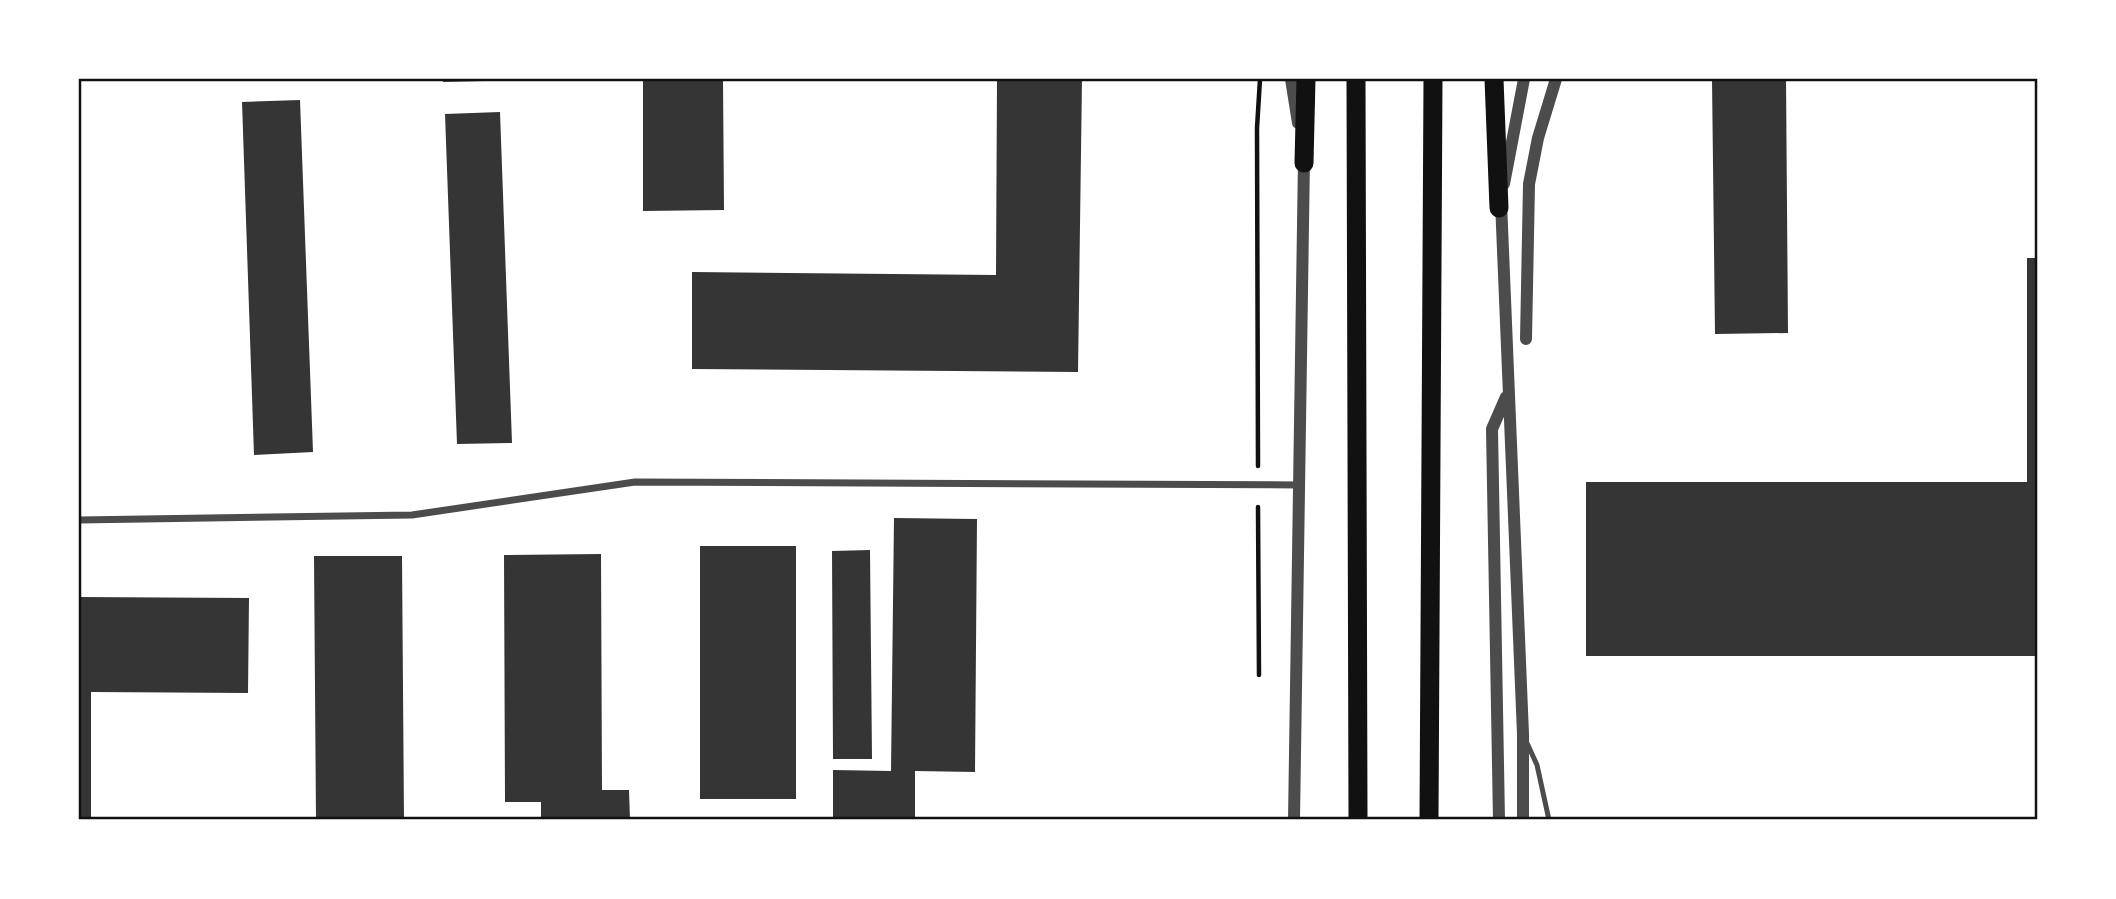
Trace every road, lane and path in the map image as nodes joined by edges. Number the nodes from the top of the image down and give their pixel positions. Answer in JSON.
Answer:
{"nodes":[{"id":1,"x":1260,"y":79,"type":"edge"},
{"id":2,"x":1291,"y":79,"type":"edge"},
{"id":3,"x":1306,"y":79,"type":"edge"},
{"id":4,"x":1356,"y":79,"type":"edge"},
{"id":5,"x":1433,"y":79,"type":"edge"},
{"id":6,"x":1494,"y":79,"type":"edge"},
{"id":7,"x":1524,"y":79,"type":"edge"},
{"id":8,"x":1556,"y":79,"type":"edge"},
{"id":9,"x":1304,"y":163,"type":"junction"},
{"id":10,"x":1499,"y":208,"type":"junction"},
{"id":11,"x":1526,"y":339,"type":"dead end"},
{"id":12,"x":1508,"y":394,"type":"junction"},
{"id":13,"x":1258,"y":485,"type":"junction"},
{"id":14,"x":1300,"y":485,"type":"junction"},
{"id":15,"x":79,"y":520,"type":"edge"},
{"id":16,"x":1259,"y":675,"type":"dead end"},
{"id":17,"x":1523,"y":734,"type":"junction"},
{"id":18,"x":1294,"y":820,"type":"edge"},
{"id":19,"x":1358,"y":820,"type":"edge"},
{"id":20,"x":1429,"y":820,"type":"edge"},
{"id":21,"x":1499,"y":820,"type":"edge"},
{"id":22,"x":1523,"y":820,"type":"edge"},
{"id":23,"x":1549,"y":820,"type":"edge"},
{"id":24,"x":1592,"y":820,"type":"edge"},
{"id":25,"x":1688,"y":820,"type":"edge"},
{"id":26,"x":1768,"y":820,"type":"edge"},
{"id":27,"x":1842,"y":820,"type":"edge"},
{"id":28,"x":1910,"y":820,"type":"edge"},
{"id":29,"x":1981,"y":820,"type":"edge"}],
"edges":[{"from":1,"to":13,"type":"path"},
{"from":2,"to":9,"type":"street"},
{"from":3,"to":9,"type":"highway"},
{"from":4,"to":19,"type":"highway"},
{"from":5,"to":20,"type":"highway"},
{"from":6,"to":10,"type":"highway"},
{"from":7,"to":10,"type":"street"},
{"from":8,"to":11,"type":"street"},
{"from":9,"to":14,"type":"street"},
{"from":10,"to":12,"type":"street"},
{"from":12,"to":17,"type":"street"},
{"from":12,"to":21,"type":"street"},
{"from":13,"to":14,"type":"street"},
{"from":13,"to":15,"type":"street"},
{"from":13,"to":16,"type":"path"},
{"from":14,"to":18,"type":"street"},
{"from":17,"to":22,"type":"street"},
{"from":17,"to":23,"type":"lane"},
{"from":24,"to":25,"type":"lane"},
{"from":25,"to":26,"type":"lane"},
{"from":26,"to":27,"type":"lane"},
{"from":27,"to":28,"type":"lane"},
{"from":28,"to":29,"type":"lane"}]}
